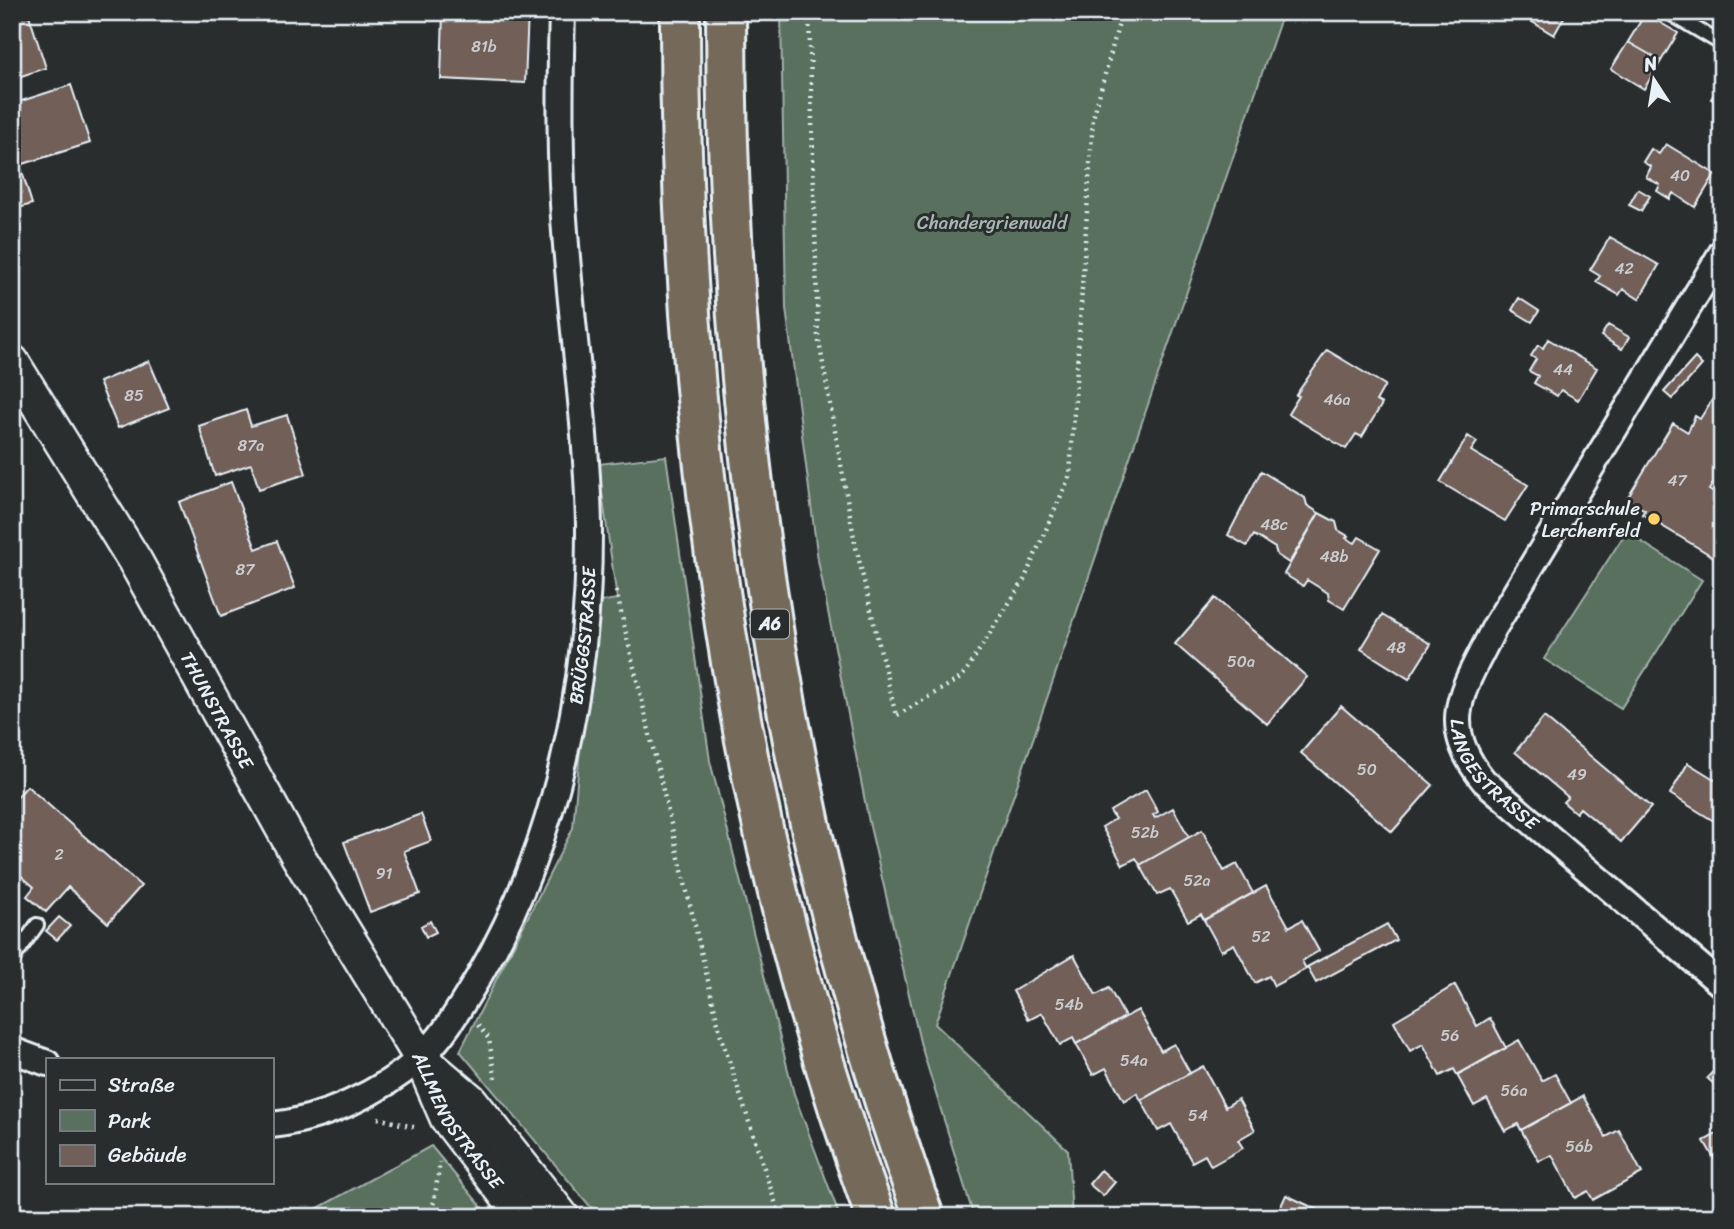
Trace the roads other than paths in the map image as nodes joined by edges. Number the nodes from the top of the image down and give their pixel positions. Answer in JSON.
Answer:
{"nodes":[{"id":1,"x":562,"y":12,"type":"edge"},
{"id":2,"x":680,"y":12,"type":"edge"},
{"id":3,"x":726,"y":12,"type":"edge"},
{"id":4,"x":1668,"y":12,"type":"edge"},
{"id":5,"x":1722,"y":44,"type":"edge"},
{"id":6,"x":1722,"y":252,"type":"edge"},
{"id":7,"x":13,"y":364,"type":"edge"},
{"id":8,"x":37,"y":925,"type":"dead end"},
{"id":9,"x":12,"y":960,"type":"edge"},
{"id":10,"x":1722,"y":985,"type":"edge"},
{"id":11,"x":12,"y":1050,"type":"edge"},
{"id":12,"x":421,"y":1058,"type":"junction"},
{"id":13,"x":46,"y":1063,"type":"edge"},
{"id":14,"x":273,"y":1125,"type":"edge"},
{"id":15,"x":523,"y":1217,"type":"edge"},
{"id":16,"x":562,"y":1217,"type":"edge"},
{"id":17,"x":876,"y":1217,"type":"edge"},
{"id":18,"x":924,"y":1217,"type":"edge"}],
"edges":[{"from":1,"to":12,"type":"street","name":"BRÜGGSTRASSE"},
{"from":2,"to":17,"type":"highway","number":"A6"},
{"from":3,"to":18,"type":"highway","number":"A6"},
{"from":4,"to":5,"type":"lane"},
{"from":6,"to":10,"type":"street","name":"LANGESTRASSE"},
{"from":7,"to":12,"type":"main road","name":"THUNSTRASSE"},
{"from":8,"to":9,"type":"lane"},
{"from":11,"to":13,"type":"street"},
{"from":12,"to":14,"type":"street","name":"BRÜGGSTRASSE"},
{"from":12,"to":15,"type":"main road","name":"ALLMENDSTRASSE"},
{"from":12,"to":16,"type":"main road","name":"ALLMENDSTRASSE"}]}
